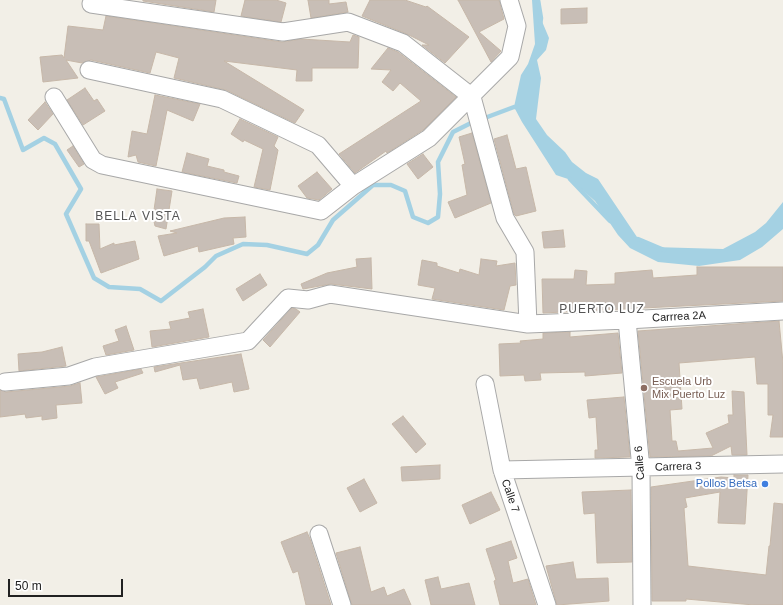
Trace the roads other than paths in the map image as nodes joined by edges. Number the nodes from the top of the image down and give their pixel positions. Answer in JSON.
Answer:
{"nodes":[{"id":1,"x":509,"y":0,"type":"edge"},
{"id":2,"x":91,"y":4,"type":"dead end"},
{"id":3,"x":89,"y":70,"type":"dead end"},
{"id":4,"x":54,"y":97,"type":"dead end"},
{"id":5,"x":472,"y":97,"type":"junction"},
{"id":6,"x":353,"y":186,"type":"junction"},
{"id":7,"x":783,"y":311,"type":"edge"},
{"id":8,"x":628,"y":320,"type":"junction"},
{"id":9,"x":528,"y":324,"type":"junction"},
{"id":10,"x":5,"y":382,"type":"dead end"},
{"id":11,"x":485,"y":384,"type":"dead end"},
{"id":12,"x":783,"y":464,"type":"edge"},
{"id":13,"x":641,"y":468,"type":"junction"},
{"id":14,"x":502,"y":470,"type":"junction"},
{"id":15,"x":319,"y":534,"type":"dead end"},
{"id":16,"x":342,"y":605,"type":"edge"},
{"id":17,"x":547,"y":605,"type":"edge"},
{"id":18,"x":642,"y":605,"type":"edge"},
{"id":19,"x":648,"y":605,"type":"edge"}],
"edges":[{"from":1,"to":5,"type":"street"},
{"from":2,"to":5,"type":"street"},
{"from":3,"to":6,"type":"street"},
{"from":4,"to":6,"type":"street"},
{"from":5,"to":6,"type":"street"},
{"from":5,"to":9,"type":"street"},
{"from":7,"to":8,"type":"street","name":"Carrrea 2A"},
{"from":8,"to":9,"type":"street","name":"Carrrea 2A"},
{"from":8,"to":13,"type":"street","name":"Calle 6"},
{"from":9,"to":10,"type":"street","name":"Carrrea 2A"},
{"from":11,"to":14,"type":"street","name":"Calle 7"},
{"from":12,"to":13,"type":"street","name":"Carrera 3"},
{"from":13,"to":14,"type":"street","name":"Carrera 3"},
{"from":13,"to":18,"type":"street","name":"Calle 6"},
{"from":14,"to":17,"type":"street","name":"Calle 7"},
{"from":15,"to":16,"type":"street"},
{"from":18,"to":19,"type":"street"}]}
